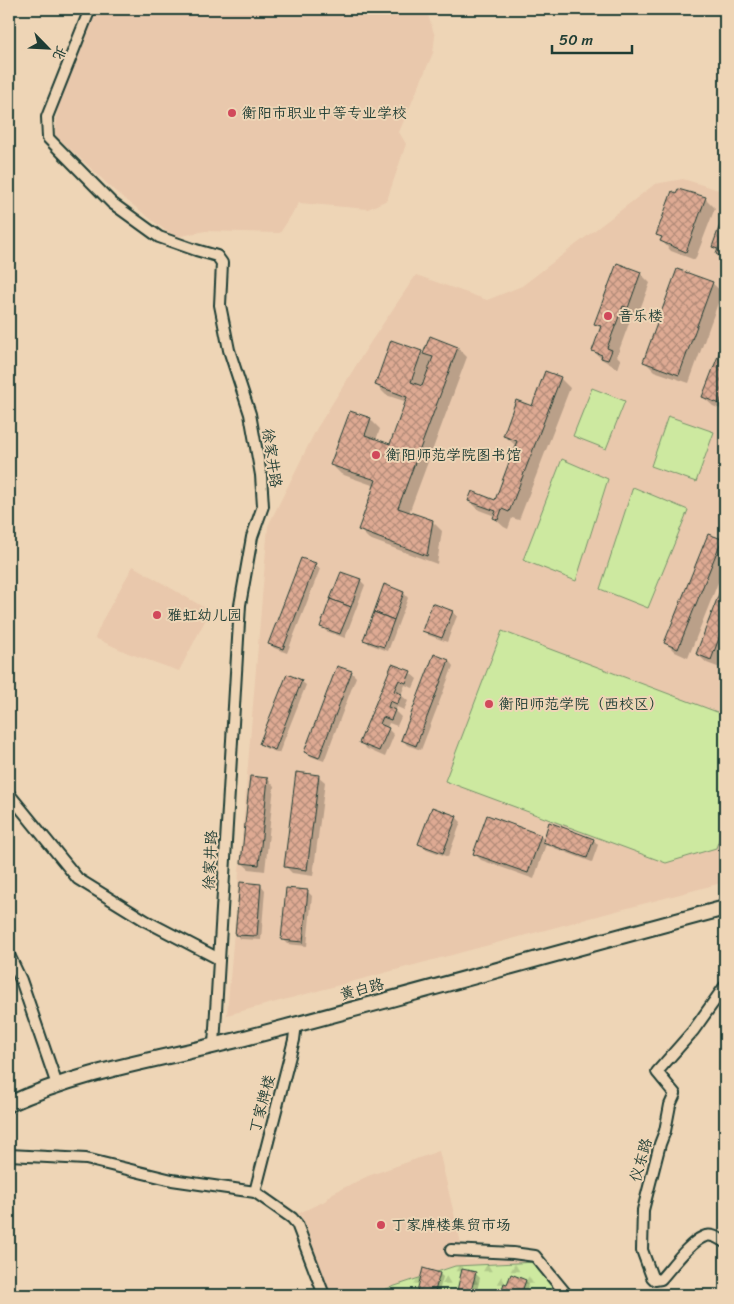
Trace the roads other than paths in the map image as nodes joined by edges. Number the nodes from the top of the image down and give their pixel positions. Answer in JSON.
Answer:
{"nodes":[{"id":1,"x":90,"y":9,"type":"edge"},
{"id":2,"x":9,"y":794,"type":"edge"},
{"id":3,"x":725,"y":908,"type":"edge"},
{"id":4,"x":9,"y":954,"type":"edge"},
{"id":5,"x":219,"y":959,"type":"junction"},
{"id":6,"x":725,"y":986,"type":"edge"},
{"id":7,"x":296,"y":1024,"type":"junction"},
{"id":8,"x":214,"y":1045,"type":"junction"},
{"id":9,"x":57,"y":1084,"type":"junction"},
{"id":10,"x":9,"y":1104,"type":"edge"},
{"id":11,"x":9,"y":1155,"type":"edge"},
{"id":12,"x":255,"y":1192,"type":"junction"},
{"id":13,"x":725,"y":1242,"type":"edge"},
{"id":14,"x":451,"y":1250,"type":"dead end"},
{"id":15,"x":324,"y":1295,"type":"edge"},
{"id":16,"x":567,"y":1295,"type":"edge"}],
"edges":[{"from":1,"to":5,"type":"street","name":"徐家井路"},
{"from":2,"to":5,"type":"street"},
{"from":3,"to":7,"type":"main road","name":"黄白路"},
{"from":4,"to":9,"type":"street"},
{"from":5,"to":8,"type":"street","name":"徐家井路"},
{"from":6,"to":13,"type":"street","name":"仪东路"},
{"from":7,"to":8,"type":"main road","name":"黄白路"},
{"from":7,"to":12,"type":"street","name":"丁家牌楼"},
{"from":8,"to":9,"type":"main road","name":"黄白路"},
{"from":9,"to":10,"type":"main road","name":"黄白路"},
{"from":11,"to":12,"type":"street"},
{"from":12,"to":15,"type":"street"},
{"from":14,"to":16,"type":"street"}]}
